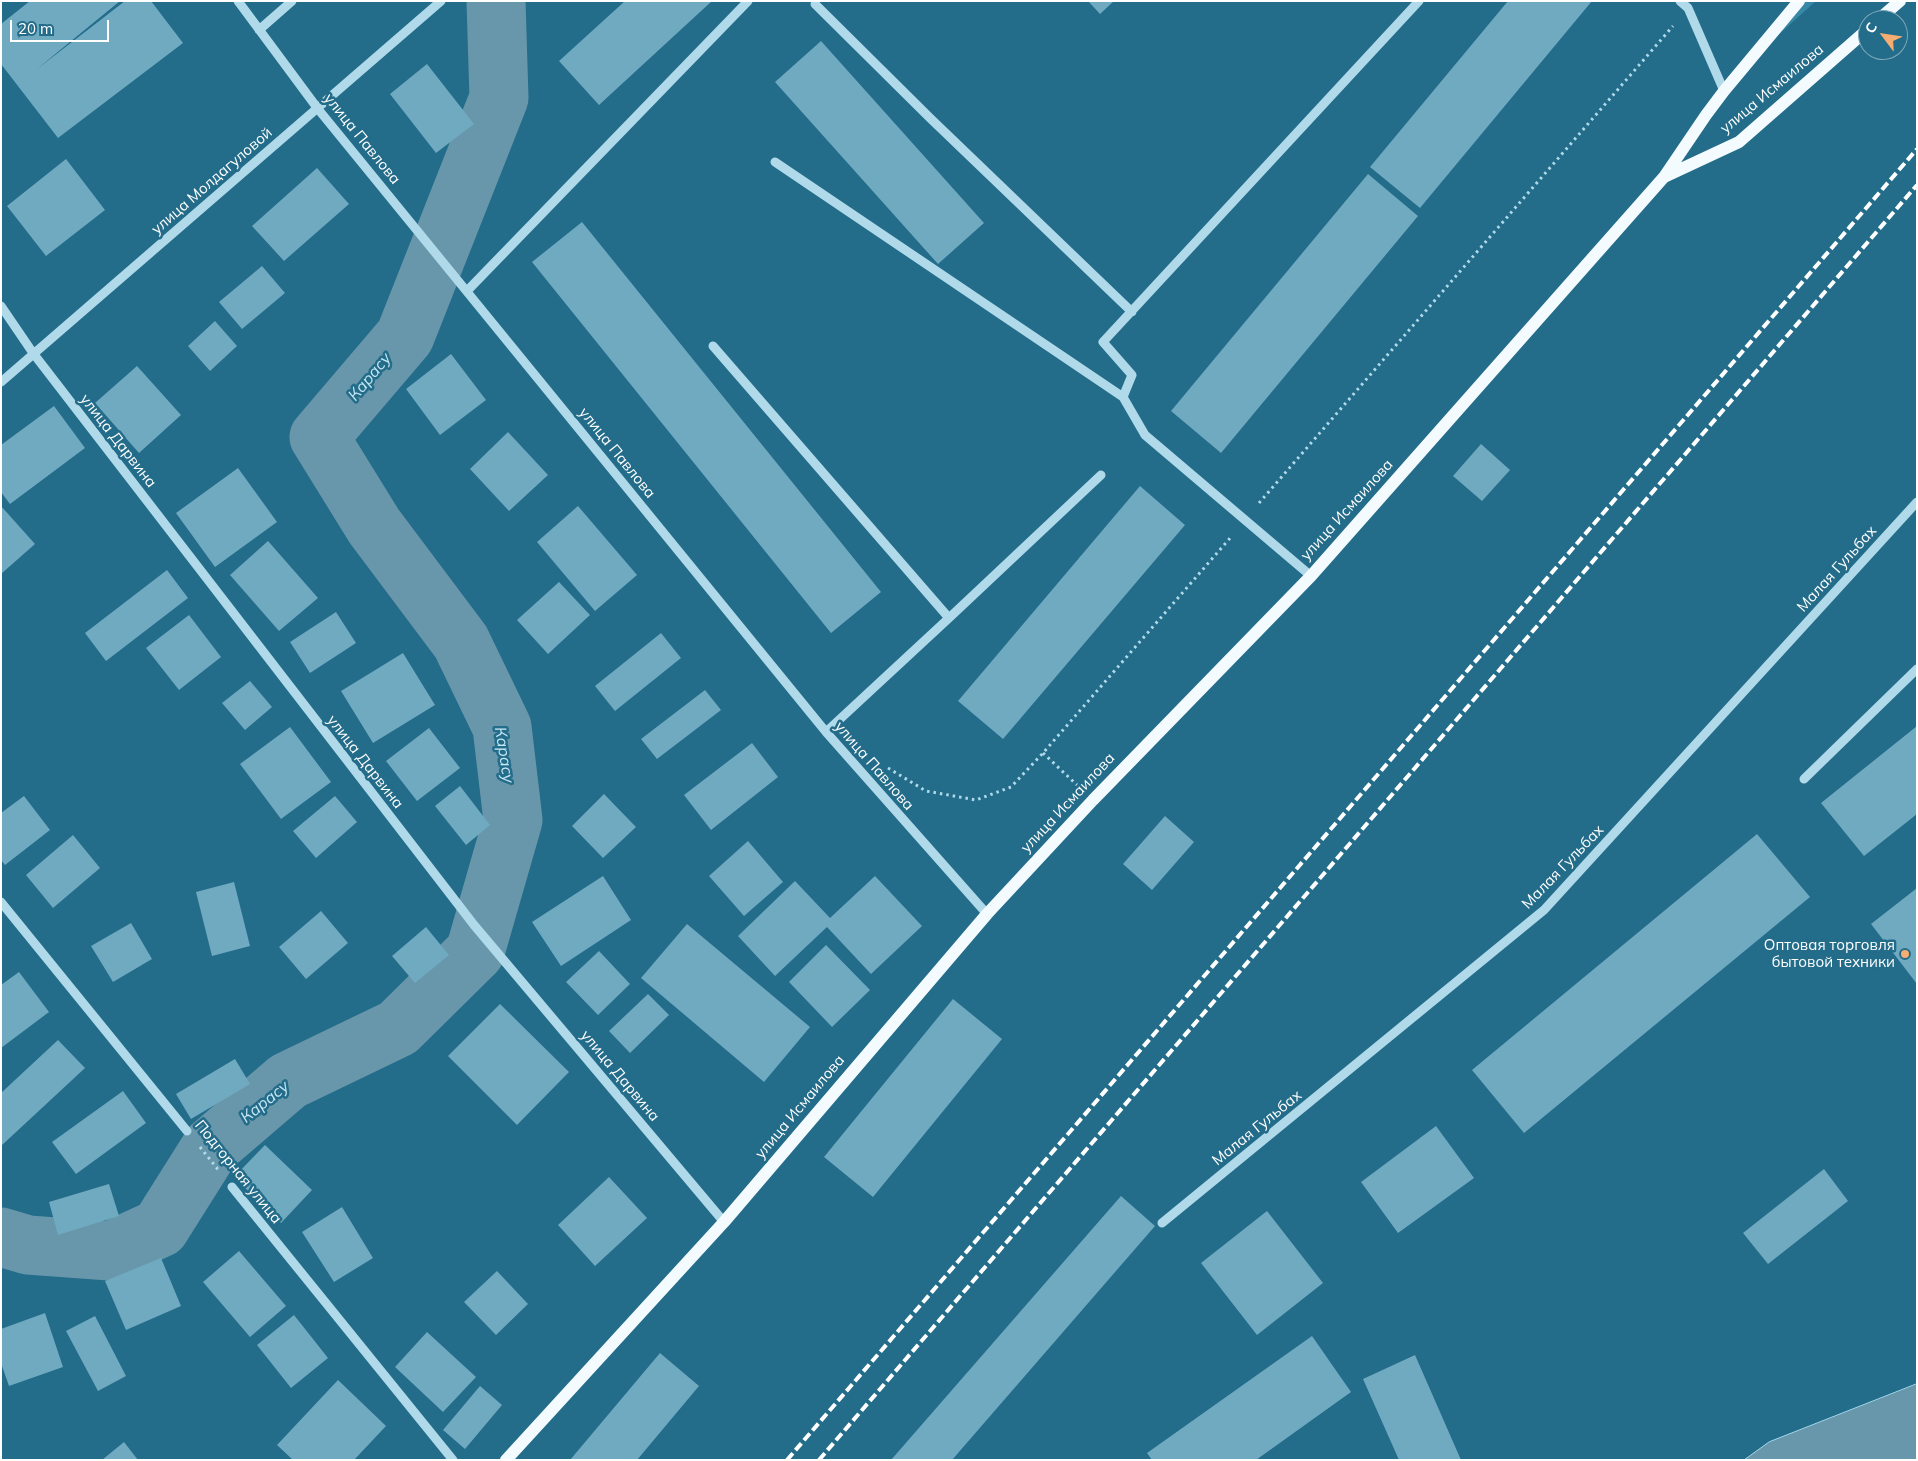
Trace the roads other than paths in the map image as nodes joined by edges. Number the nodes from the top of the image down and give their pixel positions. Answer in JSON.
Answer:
{"nodes":[{"id":1,"x":238,"y":1,"type":"edge"},
{"id":2,"x":292,"y":1,"type":"edge"},
{"id":3,"x":441,"y":1,"type":"edge"},
{"id":4,"x":748,"y":1,"type":"edge"},
{"id":5,"x":1419,"y":1,"type":"edge"},
{"id":6,"x":1680,"y":1,"type":"edge"},
{"id":7,"x":1799,"y":1,"type":"edge"},
{"id":8,"x":1900,"y":1,"type":"edge"},
{"id":9,"x":815,"y":4,"type":"dead end"},
{"id":10,"x":1890,"y":10,"type":"edge"},
{"id":11,"x":260,"y":30,"type":"junction"},
{"id":12,"x":1858,"y":38,"type":"edge"},
{"id":13,"x":1724,"y":91,"type":"junction"},
{"id":14,"x":318,"y":108,"type":"junction"},
{"id":15,"x":775,"y":162,"type":"dead end"},
{"id":16,"x":1664,"y":177,"type":"junction"},
{"id":17,"x":468,"y":291,"type":"junction"},
{"id":18,"x":1,"y":306,"type":"edge"},
{"id":19,"x":1132,"y":312,"type":"junction"},
{"id":20,"x":713,"y":346,"type":"dead end"},
{"id":21,"x":33,"y":354,"type":"junction"},
{"id":22,"x":1,"y":382,"type":"edge"},
{"id":23,"x":1122,"y":397,"type":"junction"},
{"id":24,"x":1101,"y":475,"type":"dead end"},
{"id":25,"x":1917,"y":502,"type":"edge"},
{"id":26,"x":1311,"y":576,"type":"junction"},
{"id":27,"x":949,"y":618,"type":"junction"},
{"id":28,"x":1917,"y":669,"type":"edge"},
{"id":29,"x":826,"y":732,"type":"junction"},
{"id":30,"x":1804,"y":779,"type":"dead end"},
{"id":31,"x":1,"y":902,"type":"edge"},
{"id":32,"x":987,"y":914,"type":"junction"},
{"id":33,"x":187,"y":1131,"type":"road end"},
{"id":34,"x":232,"y":1187,"type":"road end"},
{"id":35,"x":724,"y":1222,"type":"junction"},
{"id":36,"x":1162,"y":1223,"type":"dead end"},
{"id":37,"x":453,"y":1460,"type":"edge"},
{"id":38,"x":506,"y":1460,"type":"edge"}],
"edges":[{"from":1,"to":11,"type":"street","name":"улица Павлова"},
{"from":2,"to":11,"type":"street"},
{"from":3,"to":14,"type":"street","name":"улица Молдагуловой"},
{"from":4,"to":17,"type":"street"},
{"from":5,"to":19,"type":"street"},
{"from":6,"to":13,"type":"street"},
{"from":7,"to":13,"type":"main road","name":"улица Исмаилова"},
{"from":8,"to":10,"type":"main road"},
{"from":9,"to":19,"type":"street"},
{"from":11,"to":14,"type":"street","name":"улица Павлова"},
{"from":12,"to":16,"type":"main road","name":"улица Исмаилова"},
{"from":13,"to":16,"type":"main road","name":"улица Исмаилова"},
{"from":14,"to":17,"type":"street","name":"улица Павлова"},
{"from":14,"to":21,"type":"street","name":"улица Молдагуловой"},
{"from":15,"to":23,"type":"street"},
{"from":16,"to":26,"type":"main road","name":"улица Исмаилова"},
{"from":17,"to":29,"type":"street","name":"улица Павлова"},
{"from":18,"to":21,"type":"street","name":"улица Дарвина"},
{"from":19,"to":23,"type":"street"},
{"from":20,"to":27,"type":"street"},
{"from":21,"to":22,"type":"street","name":"улица Молдагуловой"},
{"from":21,"to":35,"type":"street","name":"улица Дарвина"},
{"from":23,"to":26,"type":"street"},
{"from":24,"to":27,"type":"street"},
{"from":25,"to":36,"type":"street","name":"Малая Гульбах"},
{"from":26,"to":32,"type":"main road","name":"улица Исмаилова"},
{"from":27,"to":29,"type":"street"},
{"from":28,"to":30,"type":"street"},
{"from":29,"to":32,"type":"street","name":"улица Павлова"},
{"from":31,"to":33,"type":"street","name":"Подгорная улица"},
{"from":32,"to":35,"type":"main road","name":"улица Исмаилова"},
{"from":34,"to":37,"type":"street","name":"Подгорная улица"},
{"from":35,"to":38,"type":"main road","name":"улица Исмаилова"}]}
